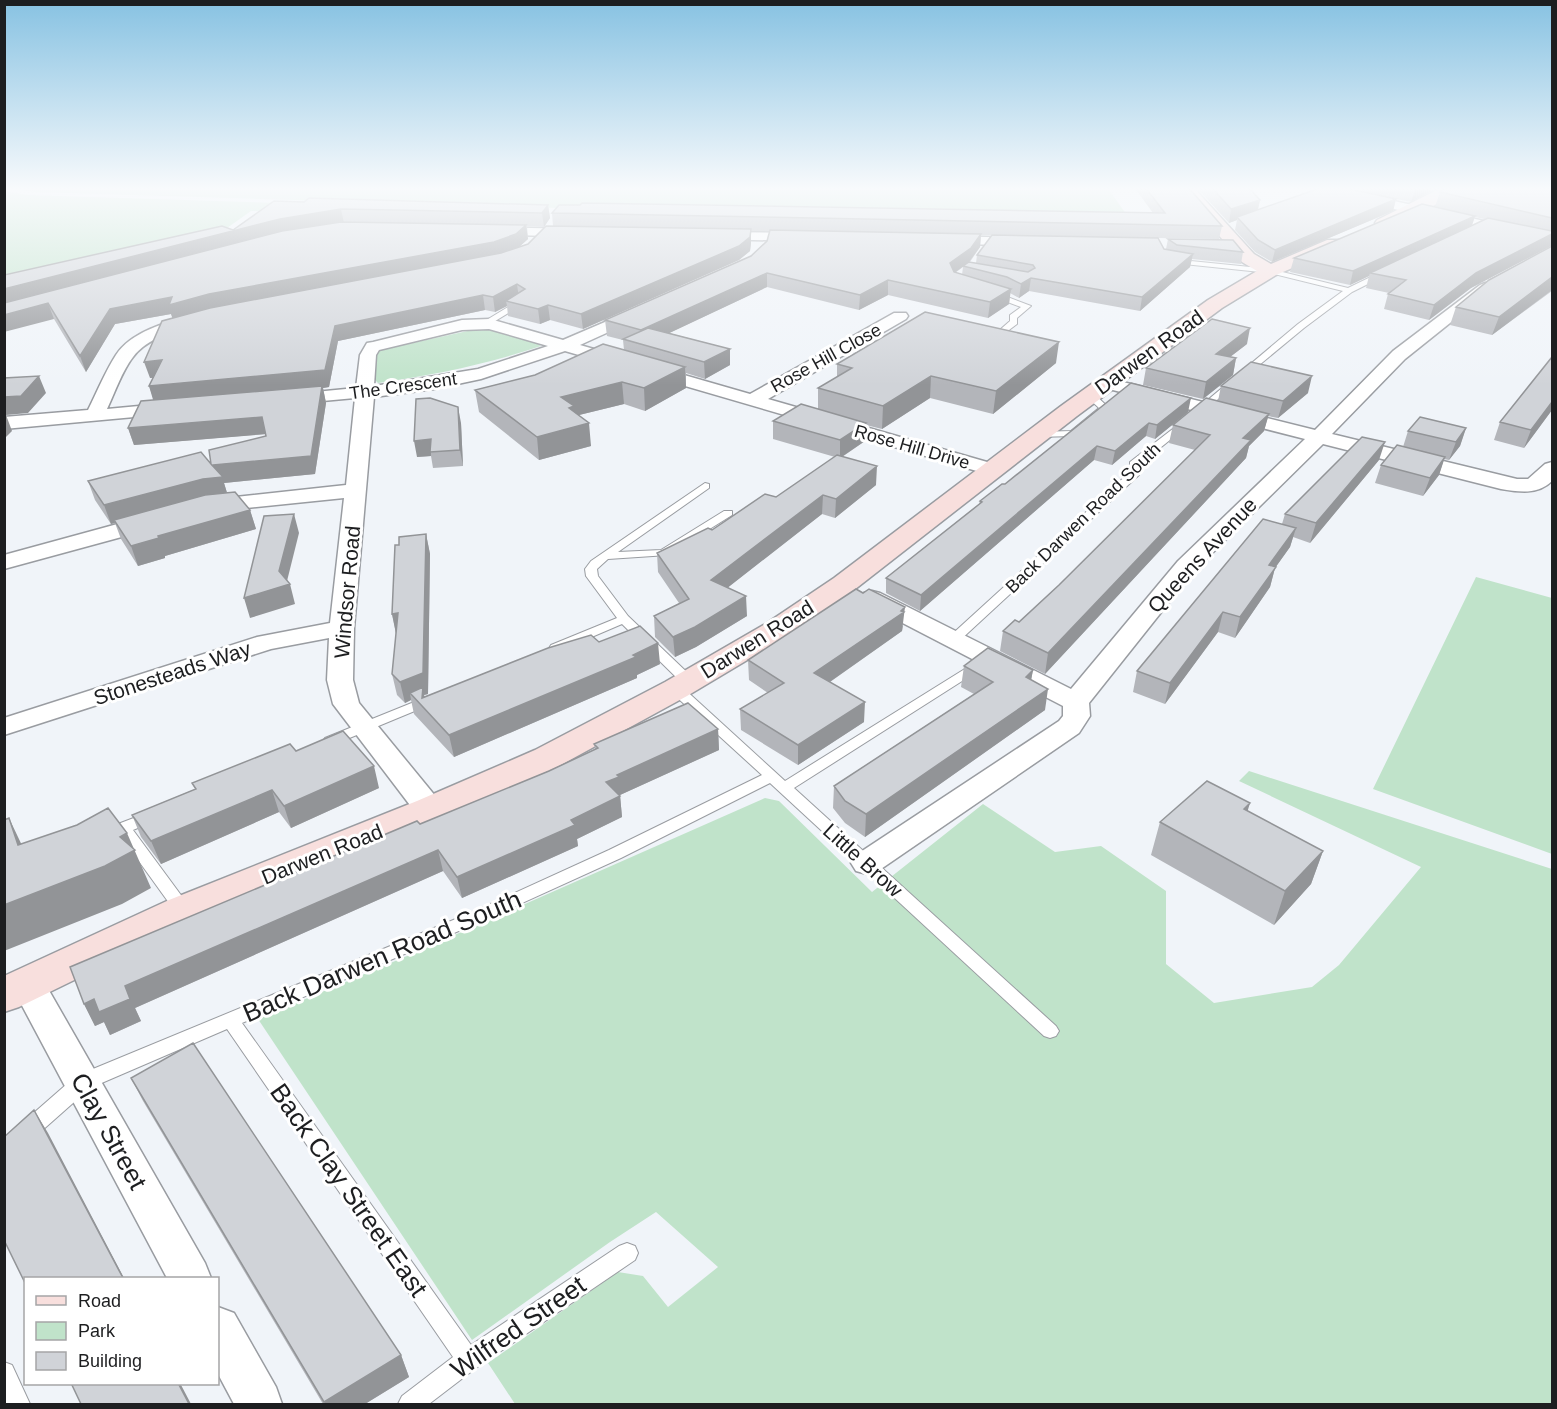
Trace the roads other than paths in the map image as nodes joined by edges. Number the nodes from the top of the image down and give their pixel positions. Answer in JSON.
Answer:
{"nodes":[{"id":1,"x":1243,"y":253,"type":"edge"},
{"id":2,"x":1313,"y":253,"type":"edge"},
{"id":3,"x":1165,"y":258,"type":"edge"},
{"id":4,"x":1270,"y":271,"type":"junction"},
{"id":5,"x":1391,"y":271,"type":"edge"},
{"id":6,"x":1501,"y":278,"type":"edge"},
{"id":7,"x":1349,"y":290,"type":"junction"},
{"id":8,"x":983,"y":291,"type":"edge"},
{"id":9,"x":521,"y":303,"type":"edge"},
{"id":10,"x":652,"y":307,"type":"edge"},
{"id":11,"x":203,"y":318,"type":"edge"},
{"id":12,"x":919,"y":321,"type":"edge"},
{"id":13,"x":484,"y":324,"type":"junction"},
{"id":14,"x":996,"y":337,"type":"edge"},
{"id":15,"x":565,"y":346,"type":"junction"},
{"id":16,"x":1099,"y":389,"type":"junction"},
{"id":17,"x":364,"y":392,"type":"junction"},
{"id":18,"x":271,"y":400,"type":"edge"},
{"id":19,"x":752,"y":400,"type":"junction"},
{"id":20,"x":189,"y":407,"type":"edge"},
{"id":21,"x":1203,"y":408,"type":"junction"},
{"id":22,"x":95,"y":415,"type":"junction"},
{"id":23,"x":4,"y":423,"type":"edge"},
{"id":24,"x":1318,"y":438,"type":"junction"},
{"id":25,"x":1552,"y":468,"type":"edge"},
{"id":26,"x":994,"y":470,"type":"junction"},
{"id":27,"x":705,"y":486,"type":"dead end"},
{"id":28,"x":356,"y":490,"type":"junction"},
{"id":29,"x":194,"y":510,"type":"edge"},
{"id":30,"x":728,"y":513,"type":"dead end"},
{"id":31,"x":172,"y":516,"type":"edge"},
{"id":32,"x":605,"y":556,"type":"junction"},
{"id":33,"x":4,"y":562,"type":"edge"},
{"id":34,"x":844,"y":584,"type":"junction"},
{"id":35,"x":624,"y":619,"type":"junction"},
{"id":36,"x":342,"y":628,"type":"junction"},
{"id":37,"x":953,"y":640,"type":"junction"},
{"id":38,"x":538,"y":655,"type":"edge"},
{"id":39,"x":988,"y":658,"type":"junction"},
{"id":40,"x":682,"y":685,"type":"junction"},
{"id":41,"x":440,"y":696,"type":"edge"},
{"id":42,"x":1075,"y":702,"type":"junction"},
{"id":43,"x":4,"y":728,"type":"edge"},
{"id":44,"x":364,"y":728,"type":"junction"},
{"id":45,"x":321,"y":745,"type":"edge"},
{"id":46,"x":771,"y":776,"type":"junction"},
{"id":47,"x":784,"y":788,"type":"junction"},
{"id":48,"x":430,"y":810,"type":"junction"},
{"id":49,"x":164,"y":811,"type":"edge"},
{"id":50,"x":867,"y":863,"type":"junction"},
{"id":51,"x":183,"y":910,"type":"junction"},
{"id":52,"x":16,"y":989,"type":"edge"},
{"id":53,"x":231,"y":1021,"type":"junction"},
{"id":54,"x":1050,"y":1031,"type":"dead end"},
{"id":55,"x":82,"y":1082,"type":"junction"},
{"id":56,"x":4,"y":1152,"type":"edge"},
{"id":57,"x":627,"y":1252,"type":"dead end"},
{"id":58,"x":189,"y":1277,"type":"edge"},
{"id":59,"x":219,"y":1331,"type":"edge"},
{"id":60,"x":468,"y":1360,"type":"junction"},
{"id":61,"x":4,"y":1373,"type":"edge"},
{"id":62,"x":18,"y":1404,"type":"edge"},
{"id":63,"x":259,"y":1404,"type":"edge"},
{"id":64,"x":410,"y":1404,"type":"edge"}],
"edges":[{"from":1,"to":4,"type":"main road"},
{"from":2,"to":4,"type":"main road","name":"Darwen Road"},
{"from":3,"to":4,"type":"lane"},
{"from":4,"to":7,"type":"lane"},
{"from":4,"to":16,"type":"main road","name":"Darwen Road"},
{"from":5,"to":7,"type":"lane","name":"Back Darwen Road South"},
{"from":6,"to":24,"type":"street","name":"Queens Avenue"},
{"from":7,"to":21,"type":"lane","name":"Back Darwen Road South"},
{"from":8,"to":14,"type":"lane"},
{"from":9,"to":13,"type":"lane"},
{"from":10,"to":15,"type":"street","name":"The Crescent"},
{"from":11,"to":22,"type":"street"},
{"from":12,"to":19,"type":"street","name":"Rose Hill Close"},
{"from":13,"to":15,"type":"street","name":"Rose Hill Drive"},
{"from":13,"to":17,"type":"street","name":"Windsor Road"},
{"from":15,"to":17,"type":"street","name":"The Crescent"},
{"from":15,"to":19,"type":"street","name":"Rose Hill Drive"},
{"from":16,"to":21,"type":"street"},
{"from":16,"to":26,"type":"main road","name":"Darwen Road"},
{"from":17,"to":18,"type":"street","name":"The Crescent"},
{"from":17,"to":28,"type":"street","name":"Windsor Road"},
{"from":19,"to":26,"type":"street","name":"Rose Hill Drive"},
{"from":20,"to":22,"type":"street"},
{"from":21,"to":24,"type":"street"},
{"from":21,"to":37,"type":"lane","name":"Back Darwen Road South"},
{"from":22,"to":23,"type":"street"},
{"from":24,"to":25,"type":"street"},
{"from":24,"to":42,"type":"street","name":"Queens Avenue"},
{"from":26,"to":34,"type":"main road","name":"Darwen Road"},
{"from":27,"to":32,"type":"lane"},
{"from":28,"to":29,"type":"street"},
{"from":28,"to":36,"type":"street","name":"Windsor Road"},
{"from":30,"to":32,"type":"lane"},
{"from":31,"to":33,"type":"street"},
{"from":32,"to":35,"type":"lane","name":"Little Brow"},
{"from":34,"to":37,"type":"street"},
{"from":34,"to":40,"type":"main road","name":"Darwen Road"},
{"from":35,"to":38,"type":"lane"},
{"from":35,"to":40,"type":"lane","name":"Little Brow"},
{"from":36,"to":43,"type":"street","name":"Stonesteads Way"},
{"from":36,"to":44,"type":"street","name":"Windsor Road"},
{"from":37,"to":39,"type":"street"},
{"from":39,"to":42,"type":"street"},
{"from":39,"to":47,"type":"lane"},
{"from":40,"to":46,"type":"lane","name":"Little Brow"},
{"from":40,"to":48,"type":"main road","name":"Darwen Road"},
{"from":41,"to":44,"type":"lane"},
{"from":42,"to":50,"type":"street","name":"Queens Avenue"},
{"from":44,"to":45,"type":"lane"},
{"from":44,"to":48,"type":"street","name":"Windsor Road"},
{"from":46,"to":47,"type":"lane","name":"Little Brow"},
{"from":46,"to":53,"type":"lane","name":"Back Darwen Road South"},
{"from":47,"to":50,"type":"lane","name":"Little Brow"},
{"from":48,"to":51,"type":"main road","name":"Darwen Road"},
{"from":49,"to":51,"type":"lane"},
{"from":50,"to":54,"type":"lane","name":"Little Brow"},
{"from":51,"to":52,"type":"main road","name":"Darwen Road"},
{"from":52,"to":55,"type":"street","name":"Clay Street"},
{"from":53,"to":55,"type":"lane","name":"Back Darwen Road South"},
{"from":53,"to":60,"type":"lane","name":"Back Clay Street East"},
{"from":55,"to":56,"type":"lane","name":"Back Darwen Road South"},
{"from":55,"to":58,"type":"street","name":"Clay Street"},
{"from":57,"to":60,"type":"lane","name":"Wilfred Street"},
{"from":59,"to":63,"type":"street"},
{"from":60,"to":64,"type":"lane","name":"Wilfred Street"},
{"from":61,"to":62,"type":"lane"}]}
